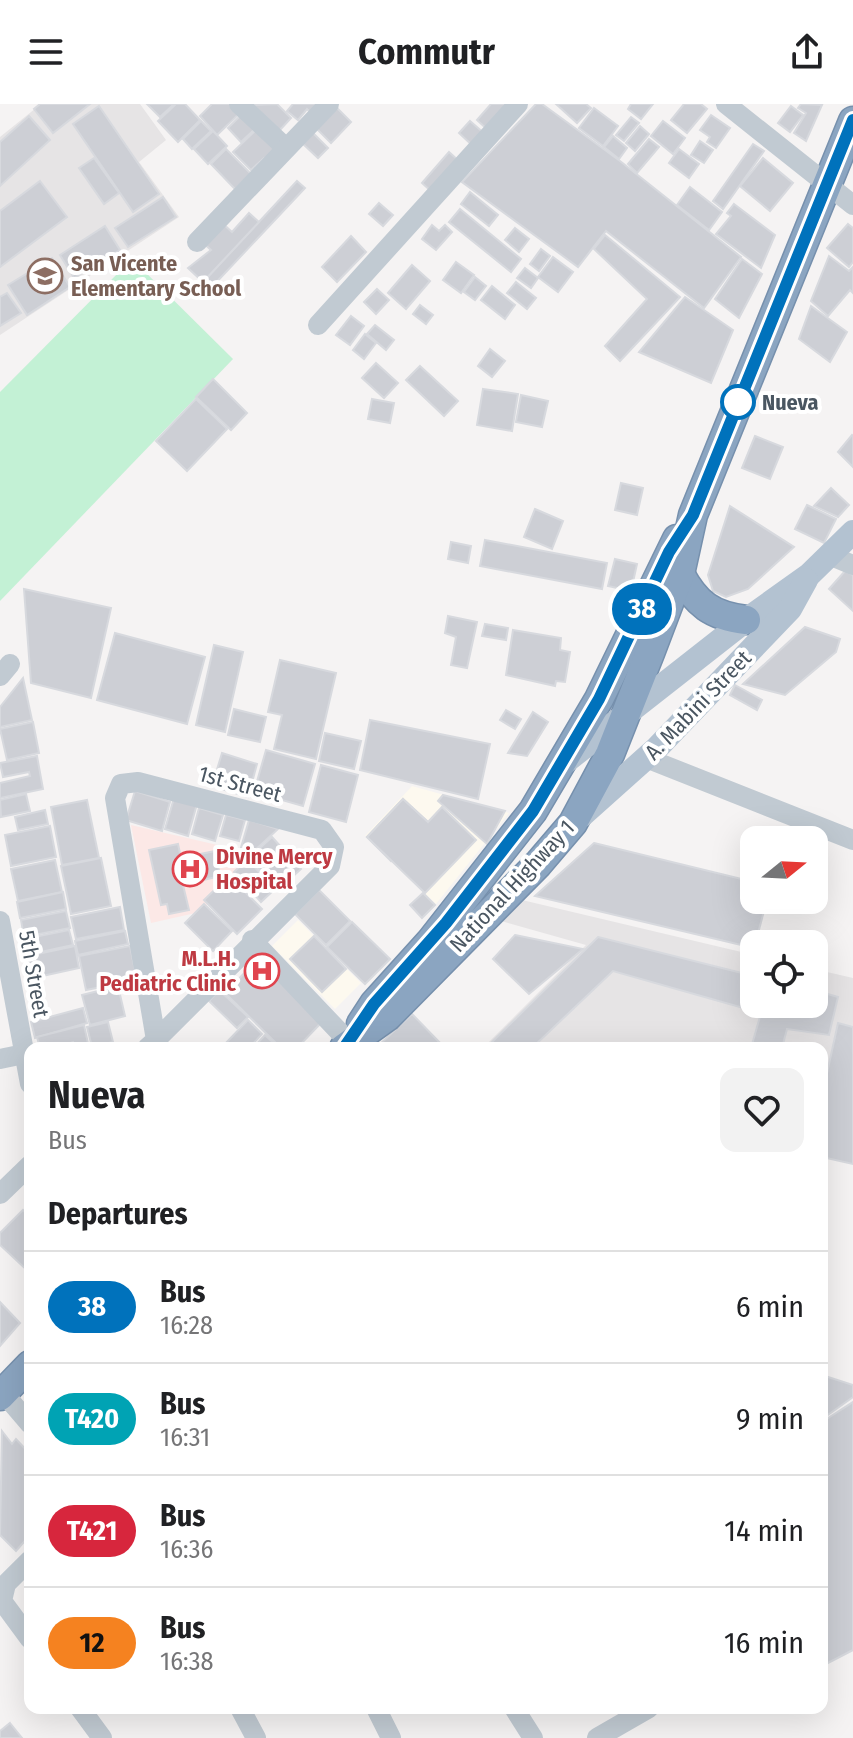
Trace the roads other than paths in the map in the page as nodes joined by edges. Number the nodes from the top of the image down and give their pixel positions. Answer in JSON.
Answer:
{"nodes":[{"id":1,"x":239,"y":104,"type":"edge"},
{"id":2,"x":329,"y":104,"type":"edge"},
{"id":3,"x":518,"y":104,"type":"edge"},
{"id":4,"x":726,"y":104,"type":"edge"},
{"id":5,"x":853,"y":121,"type":"edge"},
{"id":6,"x":286,"y":148,"type":"junction"},
{"id":7,"x":827,"y":184,"type":"junction"},
{"id":8,"x":853,"y":205,"type":"edge"},
{"id":9,"x":197,"y":242,"type":"dead end"},
{"id":10,"x":318,"y":325,"type":"dead end"},
{"id":11,"x":693,"y":515,"type":"junction"},
{"id":12,"x":853,"y":532,"type":"edge"},
{"id":13,"x":829,"y":555,"type":"junction"},
{"id":14,"x":853,"y":565,"type":"edge"},
{"id":15,"x":680,"y":574,"type":"junction"},
{"id":16,"x":809,"y":575,"type":"junction"},
{"id":17,"x":746,"y":620,"type":"junction"},
{"id":18,"x":625,"y":716,"type":"junction"},
{"id":19,"x":646,"y":758,"type":"junction"},
{"id":20,"x":565,"y":762,"type":"junction"},
{"id":21,"x":573,"y":823,"type":"junction"},
{"id":22,"x":853,"y":840,"type":"edge"},
{"id":23,"x":0,"y":921,"type":"edge"},
{"id":24,"x":252,"y":940,"type":"junction"},
{"id":25,"x":152,"y":1042,"type":"edge"},
{"id":26,"x":154,"y":1042,"type":"edge"},
{"id":27,"x":344,"y":1042,"type":"edge"},
{"id":28,"x":349,"y":1042,"type":"edge"},
{"id":29,"x":351,"y":1042,"type":"edge"},
{"id":30,"x":24,"y":1054,"type":"joint"},
{"id":31,"x":0,"y":1059,"type":"edge"},
{"id":32,"x":24,"y":1171,"type":"edge"},
{"id":33,"x":0,"y":1194,"type":"edge"},
{"id":34,"x":24,"y":1371,"type":"edge"},
{"id":35,"x":1,"y":1392,"type":"edge"},
{"id":36,"x":24,"y":1417,"type":"edge"},
{"id":37,"x":24,"y":1566,"type":"edge"},
{"id":38,"x":24,"y":1631,"type":"edge"},
{"id":39,"x":84,"y":1714,"type":"edge"},
{"id":40,"x":243,"y":1714,"type":"edge"},
{"id":41,"x":379,"y":1714,"type":"edge"},
{"id":42,"x":518,"y":1714,"type":"edge"},
{"id":43,"x":639,"y":1714,"type":"edge"},
{"id":44,"x":102,"y":1738,"type":"edge"},
{"id":45,"x":256,"y":1738,"type":"edge"},
{"id":46,"x":391,"y":1738,"type":"edge"},
{"id":47,"x":533,"y":1738,"type":"edge"},
{"id":48,"x":597,"y":1738,"type":"edge"}],
"edges":[{"from":1,"to":6,"type":"street"},
{"from":2,"to":6,"type":"street"},
{"from":3,"to":10,"type":"street"},
{"from":4,"to":7,"type":"street"},
{"from":5,"to":7,"type":"highway","name":"National Highway 1"},
{"from":6,"to":9,"type":"street"},
{"from":7,"to":8,"type":"street"},
{"from":7,"to":11,"type":"highway","name":"National Highway 1"},
{"from":11,"to":15,"type":"highway","name":"National Highway 1"},
{"from":11,"to":20,"type":"highway","name":"National Highway 1"},
{"from":12,"to":13,"type":"main road","name":"A. Mabini Street"},
{"from":13,"to":14,"type":"street"},
{"from":13,"to":16,"type":"main road","name":"A. Mabini Street"},
{"from":15,"to":17,"type":"highway"},
{"from":15,"to":18,"type":"highway","name":"National Highway 1"},
{"from":16,"to":17,"type":"main road","name":"A. Mabini Street"},
{"from":16,"to":19,"type":"main road","name":"A. Mabini Street"},
{"from":17,"to":18,"type":"main road","name":"A. Mabini Street"},
{"from":18,"to":20,"type":"main road","name":"A. Mabini Street"},
{"from":18,"to":21,"type":"highway","name":"National Highway 1"},
{"from":19,"to":21,"type":"main road","name":"A. Mabini Street"},
{"from":19,"to":22,"type":"street"},
{"from":20,"to":28,"type":"highway","name":"National Highway 1"},
{"from":21,"to":29,"type":"highway","name":"National Highway 1"},
{"from":23,"to":30,"type":"street","name":"5th Street"},
{"from":24,"to":25,"type":"street","name":"1st Street"},
{"from":24,"to":26,"type":"street","name":"1st Street"},
{"from":24,"to":27,"type":"street"},
{"from":30,"to":31,"type":"street"},
{"from":32,"to":33,"type":"street"},
{"from":34,"to":35,"type":"highway"},
{"from":35,"to":36,"type":"street"},
{"from":37,"to":38,"type":"street"},
{"from":39,"to":44,"type":"street"},
{"from":40,"to":45,"type":"street"},
{"from":41,"to":46,"type":"street"},
{"from":42,"to":47,"type":"street"},
{"from":43,"to":48,"type":"street"}]}
